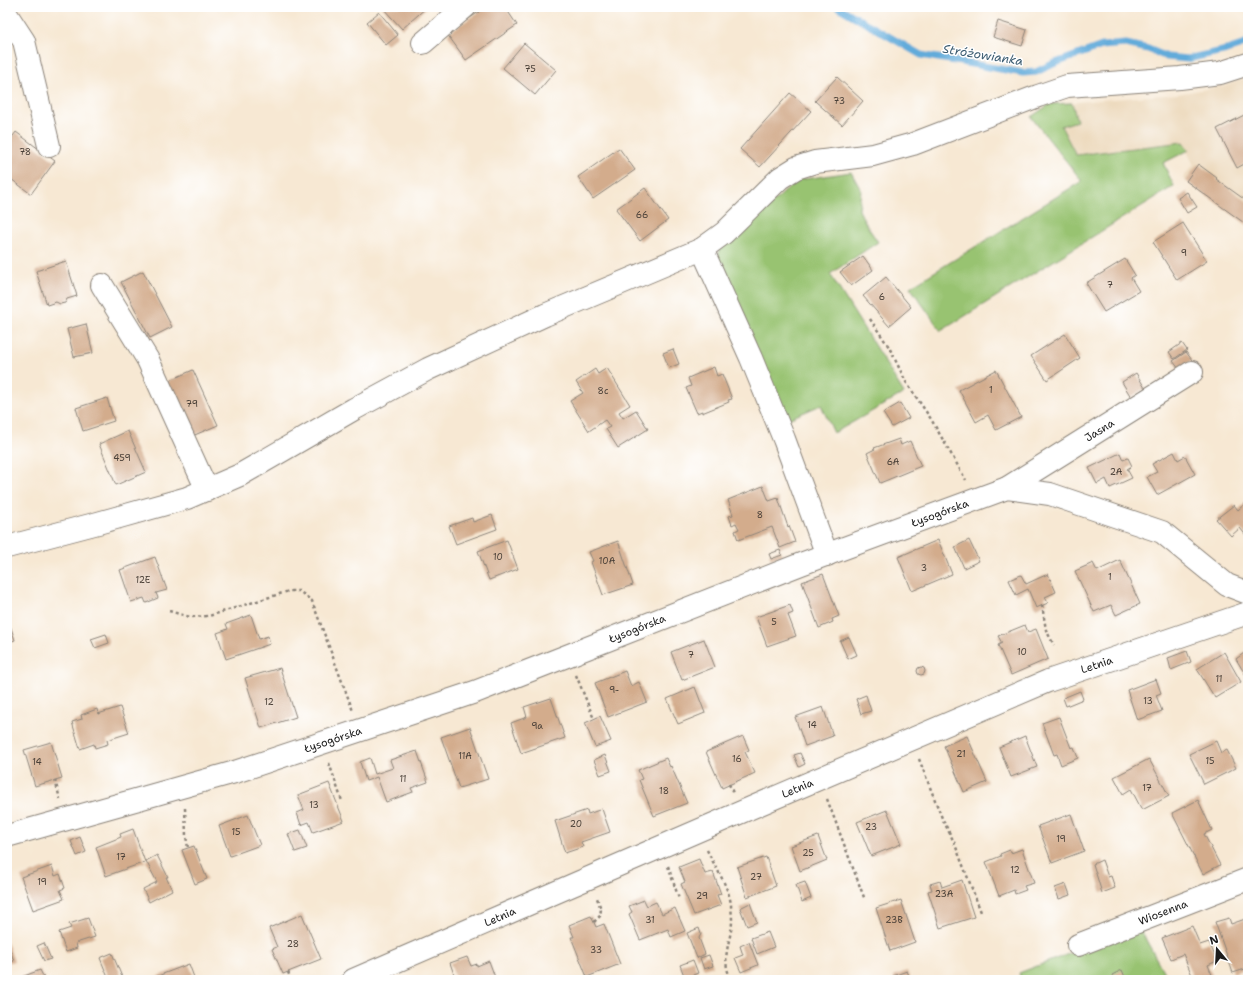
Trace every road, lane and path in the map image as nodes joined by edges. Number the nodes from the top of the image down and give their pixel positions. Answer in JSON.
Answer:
{"nodes":[{"id":1,"x":465,"y":7,"type":"edge"},
{"id":2,"x":7,"y":15,"type":"edge"},
{"id":3,"x":423,"y":43,"type":"dead end"},
{"id":4,"x":1248,"y":64,"type":"edge"},
{"id":5,"x":49,"y":146,"type":"dead end"},
{"id":6,"x":702,"y":249,"type":"junction"},
{"id":7,"x":102,"y":285,"type":"dead end"},
{"id":8,"x":870,"y":319,"type":"dead end"},
{"id":9,"x":1192,"y":372,"type":"dead end"},
{"id":10,"x":968,"y":482,"type":"dead end"},
{"id":11,"x":1007,"y":488,"type":"junction"},
{"id":12,"x":207,"y":490,"type":"junction"},
{"id":13,"x":7,"y":547,"type":"edge"},
{"id":14,"x":827,"y":555,"type":"junction"},
{"id":15,"x":1248,"y":593,"type":"edge"},
{"id":16,"x":1042,"y":606,"type":"dead end"},
{"id":17,"x":169,"y":611,"type":"dead end"},
{"id":18,"x":1248,"y":613,"type":"edge"},
{"id":19,"x":1054,"y":645,"type":"dead end"},
{"id":20,"x":575,"y":672,"type":"dead end"},
{"id":21,"x":594,"y":720,"type":"dead end"},
{"id":22,"x":360,"y":730,"type":"junction"},
{"id":23,"x":917,"y":754,"type":"dead end"},
{"id":24,"x":328,"y":760,"type":"dead end"},
{"id":25,"x":55,"y":780,"type":"dead end"},
{"id":26,"x":826,"y":795,"type":"dead end"},
{"id":27,"x":342,"y":801,"type":"dead end"},
{"id":28,"x":61,"y":802,"type":"dead end"},
{"id":29,"x":185,"y":802,"type":"dead end"},
{"id":30,"x":7,"y":836,"type":"edge"},
{"id":31,"x":188,"y":848,"type":"dead end"},
{"id":32,"x":707,"y":849,"type":"dead end"},
{"id":33,"x":667,"y":862,"type":"dead end"},
{"id":34,"x":1248,"y":879,"type":"edge"},
{"id":35,"x":596,"y":897,"type":"dead end"},
{"id":36,"x":679,"y":899,"type":"dead end"},
{"id":37,"x":865,"y":900,"type":"dead end"},
{"id":38,"x":981,"y":912,"type":"dead end"},
{"id":39,"x":594,"y":922,"type":"dead end"},
{"id":40,"x":1078,"y":945,"type":"dead end"},
{"id":41,"x":288,"y":972,"type":"dead end"},
{"id":42,"x":291,"y":980,"type":"edge"},
{"id":43,"x":353,"y":980,"type":"edge"},
{"id":44,"x":732,"y":980,"type":"edge"}],
"edges":[{"from":1,"to":3,"type":"street"},
{"from":2,"to":5,"type":"street"},
{"from":4,"to":6,"type":"street"},
{"from":6,"to":12,"type":"street"},
{"from":6,"to":14,"type":"street"},
{"from":7,"to":12,"type":"street"},
{"from":8,"to":10,"type":"path"},
{"from":9,"to":11,"type":"street","name":"Jasna"},
{"from":11,"to":14,"type":"street","name":"Łysogórska"},
{"from":11,"to":15,"type":"street","name":"Łysogórska"},
{"from":12,"to":13,"type":"street"},
{"from":14,"to":22,"type":"street","name":"Łysogórska"},
{"from":16,"to":19,"type":"path"},
{"from":17,"to":22,"type":"path"},
{"from":18,"to":43,"type":"street","name":"Letnia"},
{"from":20,"to":21,"type":"path"},
{"from":22,"to":30,"type":"street","name":"Łysogórska"},
{"from":23,"to":38,"type":"path"},
{"from":24,"to":27,"type":"path"},
{"from":25,"to":28,"type":"path"},
{"from":26,"to":37,"type":"path"},
{"from":29,"to":31,"type":"path"},
{"from":32,"to":44,"type":"path"},
{"from":33,"to":36,"type":"path"},
{"from":34,"to":40,"type":"street","name":"Wiosenna"},
{"from":35,"to":39,"type":"path"},
{"from":41,"to":42,"type":"path"}]}
